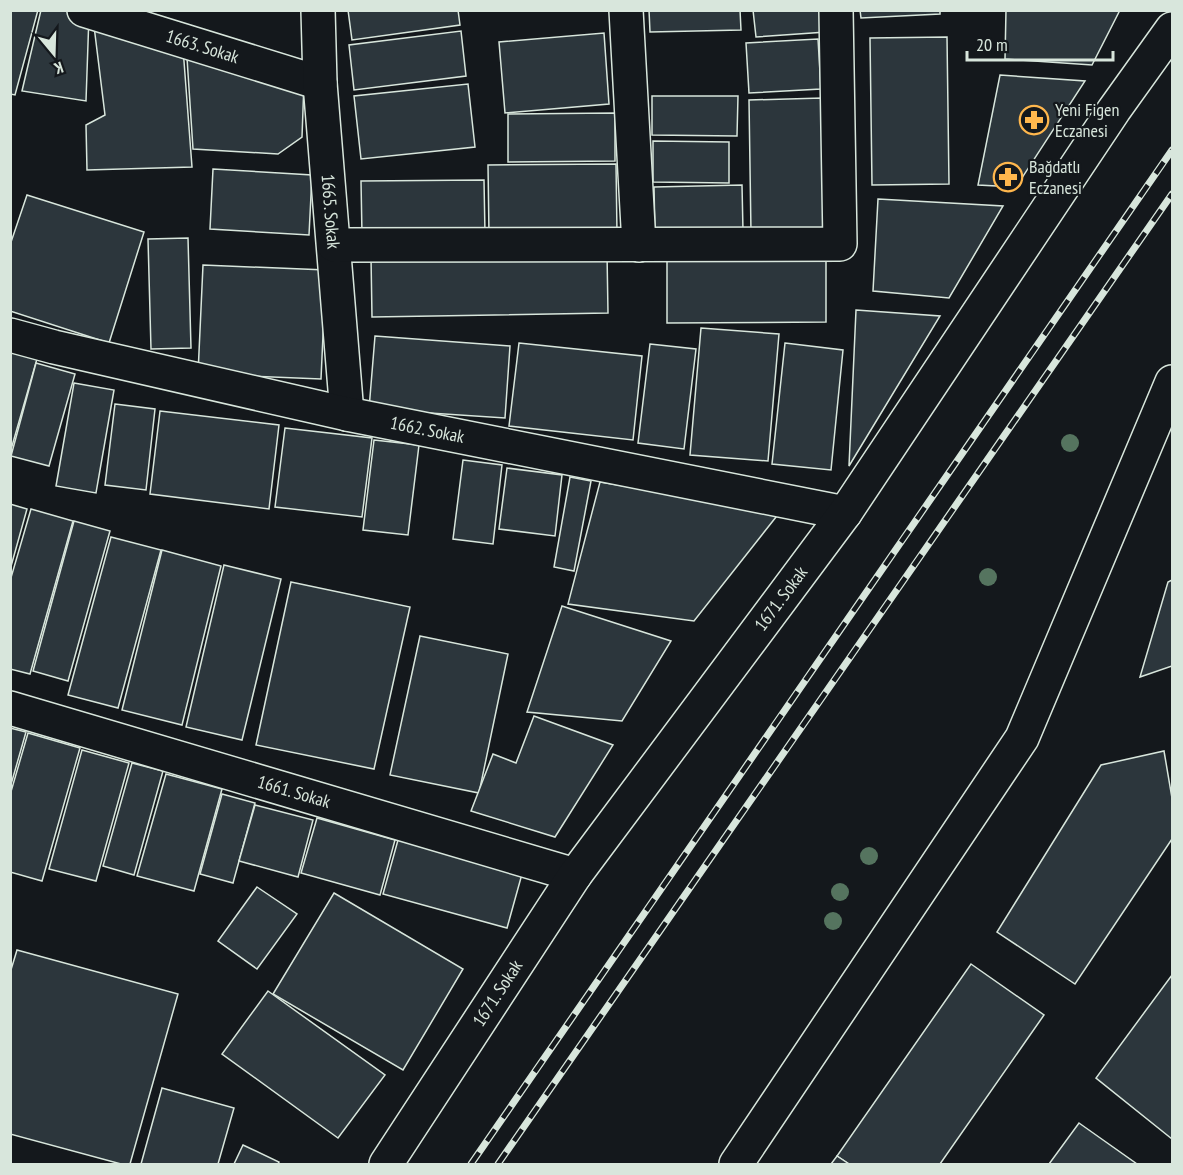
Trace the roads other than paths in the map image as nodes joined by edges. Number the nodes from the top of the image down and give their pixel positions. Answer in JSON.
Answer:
{"nodes":[{"id":1,"x":84,"y":10,"type":"edge"},
{"id":2,"x":318,"y":10,"type":"edge"},
{"id":3,"x":626,"y":10,"type":"edge"},
{"id":4,"x":836,"y":10,"type":"edge"},
{"id":5,"x":1169,"y":25,"type":"edge"},
{"id":6,"x":320,"y":83,"type":"junction"},
{"id":7,"x":334,"y":245,"type":"junction"},
{"id":8,"x":639,"y":245,"type":"junction"},
{"id":9,"x":10,"y":335,"type":"edge"},
{"id":10,"x":1173,"y":382,"type":"edge"},
{"id":11,"x":347,"y":414,"type":"junction"},
{"id":12,"x":845,"y":513,"type":"junction"},
{"id":13,"x":10,"y":708,"type":"edge"},
{"id":14,"x":575,"y":875,"type":"junction"},
{"id":15,"x":386,"y":1164,"type":"edge"},
{"id":16,"x":736,"y":1164,"type":"edge"}],
"edges":[{"from":1,"to":6,"type":"street","name":"1663. Sokak"},
{"from":2,"to":6,"type":"street","name":"1665. Sokak"},
{"from":3,"to":8,"type":"street"},
{"from":4,"to":8,"type":"street"},
{"from":5,"to":12,"type":"street","name":"1671. Sokak"},
{"from":6,"to":7,"type":"street","name":"1665. Sokak"},
{"from":7,"to":8,"type":"street"},
{"from":7,"to":11,"type":"street","name":"1665. Sokak"},
{"from":9,"to":11,"type":"street","name":"1662. Sokak"},
{"from":10,"to":16,"type":"street"},
{"from":11,"to":12,"type":"street","name":"1662. Sokak"},
{"from":12,"to":14,"type":"street","name":"1671. Sokak"},
{"from":13,"to":14,"type":"street","name":"1661. Sokak"},
{"from":14,"to":15,"type":"street","name":"1671. Sokak"}]}
